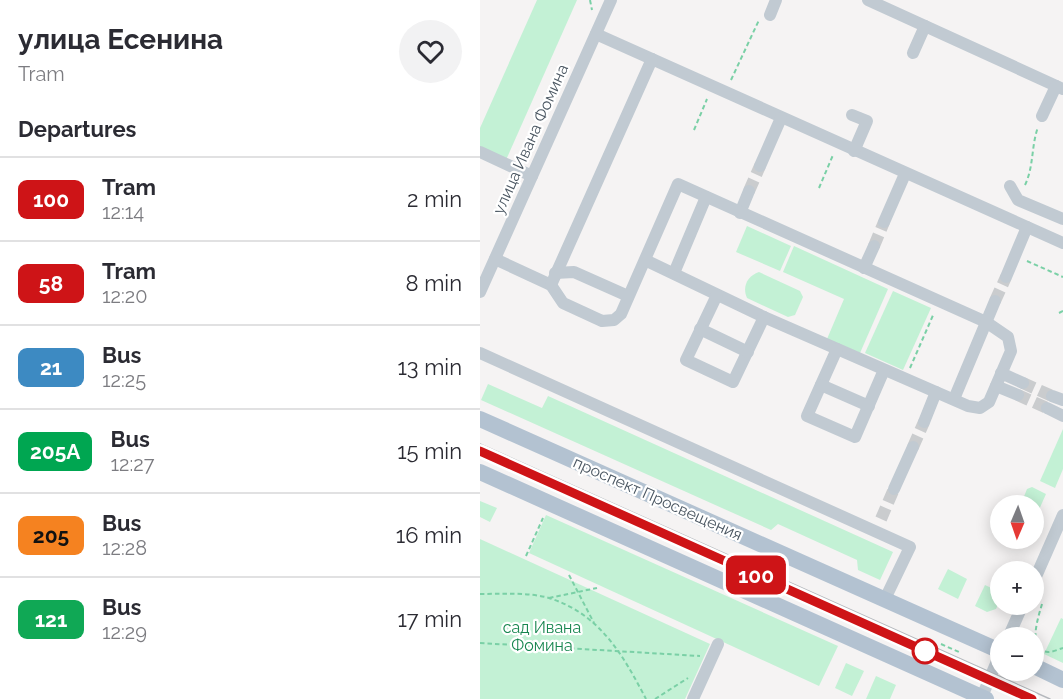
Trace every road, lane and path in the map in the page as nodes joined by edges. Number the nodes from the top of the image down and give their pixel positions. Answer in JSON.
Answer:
{"nodes":[{"id":1,"x":611,"y":0,"type":"edge"},
{"id":2,"x":776,"y":0,"type":"edge"},
{"id":3,"x":868,"y":0,"type":"edge"},
{"id":4,"x":770,"y":15,"type":"joint"},
{"id":5,"x":925,"y":26,"type":"junction"},
{"id":6,"x":596,"y":34,"type":"junction"},
{"id":7,"x":913,"y":53,"type":"dead end"},
{"id":8,"x":652,"y":59,"type":"junction"},
{"id":9,"x":1060,"y":88,"type":"edge"},
{"id":10,"x":725,"y":92,"type":"junction"},
{"id":11,"x":710,"y":93,"type":"dead end"},
{"id":12,"x":852,"y":115,"type":"dead end"},
{"id":13,"x":1042,"y":116,"type":"joint"},
{"id":14,"x":781,"y":118,"type":"junction"},
{"id":15,"x":694,"y":130,"type":"dead end"},
{"id":16,"x":836,"y":149,"type":"dead end"},
{"id":17,"x":854,"y":151,"type":"junction"},
{"id":18,"x":480,"y":152,"type":"edge"},
{"id":19,"x":760,"y":166,"type":"tunnel mouth"},
{"id":20,"x":905,"y":174,"type":"junction"},
{"id":21,"x":532,"y":176,"type":"junction"},
{"id":22,"x":1010,"y":186,"type":"dead end"},
{"id":23,"x":819,"y":188,"type":"dead end"},
{"id":24,"x":749,"y":191,"type":"tunnel mouth"},
{"id":25,"x":706,"y":197,"type":"junction"},
{"id":26,"x":1018,"y":200,"type":"junction"},
{"id":27,"x":740,"y":213,"type":"junction"},
{"id":28,"x":1063,"y":219,"type":"edge"},
{"id":29,"x":885,"y":222,"type":"tunnel mouth"},
{"id":30,"x":1027,"y":227,"type":"junction"},
{"id":31,"x":1063,"y":243,"type":"edge"},
{"id":32,"x":874,"y":246,"type":"tunnel mouth"},
{"id":33,"x":1015,"y":255,"type":"junction"},
{"id":34,"x":495,"y":259,"type":"junction"},
{"id":35,"x":645,"y":260,"type":"junction"},
{"id":36,"x":864,"y":268,"type":"junction"},
{"id":37,"x":674,"y":273,"type":"junction"},
{"id":38,"x":1006,"y":277,"type":"tunnel mouth"},
{"id":39,"x":1063,"y":277,"type":"edge"},
{"id":40,"x":553,"y":279,"type":"junction"},
{"id":41,"x":480,"y":292,"type":"edge"},
{"id":42,"x":717,"y":295,"type":"junction"},
{"id":43,"x":628,"y":296,"type":"junction"},
{"id":44,"x":939,"y":301,"type":"junction"},
{"id":45,"x":995,"y":301,"type":"tunnel mouth"},
{"id":46,"x":1063,"y":312,"type":"edge"},
{"id":47,"x":1059,"y":313,"type":"dead end"},
{"id":48,"x":764,"y":317,"type":"junction"},
{"id":49,"x":986,"y":321,"type":"junction"},
{"id":50,"x":700,"y":329,"type":"junction"},
{"id":51,"x":837,"y":349,"type":"junction"},
{"id":52,"x":748,"y":352,"type":"junction"},
{"id":53,"x":480,"y":353,"type":"edge"},
{"id":54,"x":884,"y":370,"type":"junction"},
{"id":55,"x":1001,"y":373,"type":"junction"},
{"id":56,"x":905,"y":379,"type":"junction"},
{"id":57,"x":1023,"y":383,"type":"tunnel mouth"},
{"id":58,"x":821,"y":385,"type":"junction"},
{"id":59,"x":996,"y":386,"type":"junction"},
{"id":60,"x":936,"y":392,"type":"junction"},
{"id":61,"x":1018,"y":395,"type":"tunnel mouth"},
{"id":62,"x":954,"y":399,"type":"junction"},
{"id":63,"x":869,"y":406,"type":"junction"},
{"id":64,"x":1047,"y":408,"type":"tunnel mouth"},
{"id":65,"x":1063,"y":416,"type":"edge"},
{"id":66,"x":480,"y":419,"type":"edge"},
{"id":67,"x":924,"y":422,"type":"tunnel mouth"},
{"id":68,"x":913,"y":447,"type":"tunnel mouth"},
{"id":69,"x":480,"y":472,"type":"edge"},
{"id":70,"x":894,"y":489,"type":"tunnel mouth"},
{"id":71,"x":1063,"y":515,"type":"edge"},
{"id":72,"x":543,"y":518,"type":"dead end"},
{"id":73,"x":881,"y":519,"type":"tunnel mouth"},
{"id":74,"x":875,"y":532,"type":"junction"},
{"id":75,"x":526,"y":556,"type":"dead end"},
{"id":76,"x":1043,"y":561,"type":"edge"},
{"id":77,"x":569,"y":575,"type":"dead end"},
{"id":78,"x":597,"y":588,"type":"dead end"},
{"id":79,"x":577,"y":592,"type":"junction"},
{"id":80,"x":480,"y":594,"type":"edge"},
{"id":81,"x":549,"y":598,"type":"junction"},
{"id":82,"x":885,"y":599,"type":"junction"},
{"id":83,"x":1038,"y":615,"type":"edge"},
{"id":84,"x":595,"y":625,"type":"junction"},
{"id":85,"x":480,"y":643,"type":"edge"},
{"id":86,"x":718,"y":644,"type":"dead end"},
{"id":87,"x":941,"y":644,"type":"dead end"},
{"id":88,"x":990,"y":648,"type":"edge"},
{"id":89,"x":1063,"y":648,"type":"edge"},
{"id":90,"x":620,"y":651,"type":"junction"},
{"id":91,"x":959,"y":652,"type":"dead end"},
{"id":92,"x":710,"y":661,"type":"junction"},
{"id":93,"x":1044,"y":671,"type":"edge"},
{"id":94,"x":990,"y":679,"type":"edge"},
{"id":95,"x":1063,"y":680,"type":"edge"},
{"id":96,"x":983,"y":698,"type":"edge"},
{"id":97,"x":646,"y":699,"type":"edge"},
{"id":98,"x":655,"y":699,"type":"edge"},
{"id":99,"x":693,"y":699,"type":"edge"}],
"edges":[{"from":1,"to":6,"type":"street","name":"улица Ивана Фомина"},
{"from":2,"to":4,"type":"street"},
{"from":3,"to":5,"type":"street"},
{"from":4,"to":10,"type":"path"},
{"from":5,"to":7,"type":"street"},
{"from":5,"to":9,"type":"street"},
{"from":6,"to":8,"type":"street"},
{"from":6,"to":21,"type":"street","name":"улица Ивана Фомина"},
{"from":8,"to":10,"type":"street"},
{"from":8,"to":40,"type":"street"},
{"from":9,"to":13,"type":"street"},
{"from":10,"to":14,"type":"street"},
{"from":11,"to":15,"type":"path"},
{"from":12,"to":17,"type":"street"},
{"from":13,"to":26,"type":"path"},
{"from":14,"to":17,"type":"street"},
{"from":14,"to":19,"type":"street"},
{"from":16,"to":23,"type":"path"},
{"from":17,"to":20,"type":"street"},
{"from":18,"to":21,"type":"street"},
{"from":20,"to":29,"type":"street"},
{"from":20,"to":30,"type":"street"},
{"from":21,"to":34,"type":"street","name":"улица Ивана Фомина"},
{"from":22,"to":26,"type":"street"},
{"from":24,"to":27,"type":"street"},
{"from":25,"to":27,"type":"street"},
{"from":25,"to":35,"type":"street"},
{"from":25,"to":37,"type":"street"},
{"from":26,"to":28,"type":"street"},
{"from":27,"to":36,"type":"street"},
{"from":30,"to":31,"type":"street"},
{"from":30,"to":33,"type":"street"},
{"from":32,"to":36,"type":"street"},
{"from":33,"to":38,"type":"street"},
{"from":33,"to":39,"type":"path"},
{"from":34,"to":40,"type":"street"},
{"from":34,"to":41,"type":"street","name":"улица Ивана Фомина"},
{"from":35,"to":37,"type":"street"},
{"from":35,"to":43,"type":"street"},
{"from":36,"to":44,"type":"street"},
{"from":37,"to":42,"type":"street"},
{"from":40,"to":43,"type":"street"},
{"from":40,"to":43,"type":"street"},
{"from":42,"to":48,"type":"street"},
{"from":42,"to":50,"type":"street"},
{"from":44,"to":49,"type":"street"},
{"from":44,"to":56,"type":"path"},
{"from":45,"to":49,"type":"street"},
{"from":46,"to":47,"type":"path"},
{"from":48,"to":51,"type":"street"},
{"from":48,"to":52,"type":"street"},
{"from":49,"to":55,"type":"street"},
{"from":49,"to":62,"type":"street"},
{"from":50,"to":52,"type":"street"},
{"from":50,"to":52,"type":"street"},
{"from":51,"to":54,"type":"street"},
{"from":51,"to":58,"type":"street"},
{"from":53,"to":74,"type":"street"},
{"from":54,"to":56,"type":"street"},
{"from":54,"to":63,"type":"street"},
{"from":55,"to":57,"type":"street"},
{"from":55,"to":59,"type":"street"},
{"from":56,"to":60,"type":"street"},
{"from":58,"to":63,"type":"street"},
{"from":58,"to":63,"type":"street"},
{"from":59,"to":61,"type":"street"},
{"from":59,"to":62,"type":"street"},
{"from":60,"to":62,"type":"street"},
{"from":60,"to":67,"type":"street"},
{"from":64,"to":65,"type":"street"},
{"from":66,"to":82,"type":"main road","name":"проспект Просвещения"},
{"from":68,"to":70,"type":"street"},
{"from":69,"to":96,"type":"main road"},
{"from":71,"to":76,"type":"street"},
{"from":72,"to":75,"type":"path"},
{"from":73,"to":74,"type":"street"},
{"from":74,"to":82,"type":"street"},
{"from":77,"to":79,"type":"path"},
{"from":78,"to":79,"type":"path"},
{"from":79,"to":81,"type":"path"},
{"from":79,"to":84,"type":"path"},
{"from":80,"to":81,"type":"path"},
{"from":81,"to":84,"type":"path"},
{"from":82,"to":88,"type":"main road","name":"проспект Просвещения"},
{"from":83,"to":89,"type":"path"},
{"from":84,"to":90,"type":"path"},
{"from":85,"to":90,"type":"path"},
{"from":86,"to":92,"type":"street"},
{"from":87,"to":91,"type":"path"},
{"from":90,"to":92,"type":"path"},
{"from":90,"to":97,"type":"path"},
{"from":92,"to":98,"type":"path"},
{"from":92,"to":99,"type":"street"},
{"from":93,"to":95,"type":"main road"},
{"from":94,"to":96,"type":"street"}]}
